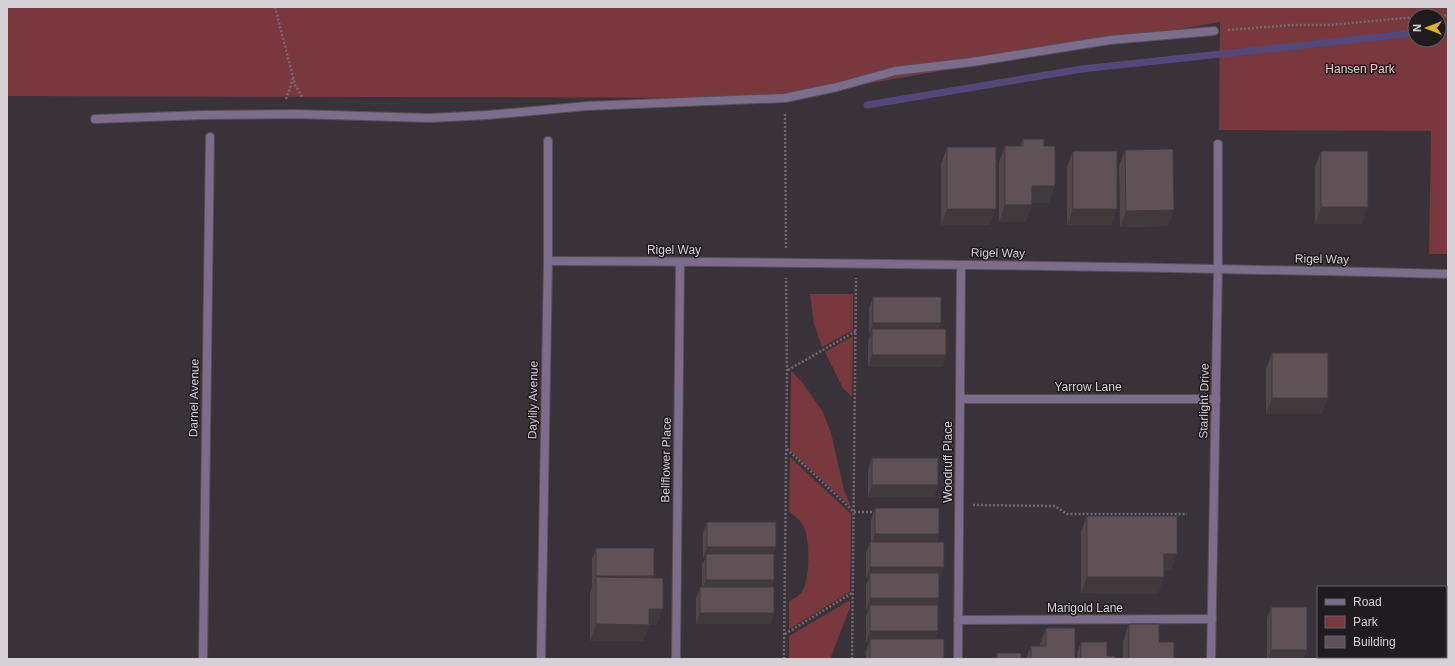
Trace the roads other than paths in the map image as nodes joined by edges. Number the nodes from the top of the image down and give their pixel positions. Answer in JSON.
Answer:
{"nodes":[{"id":1,"x":1214,"y":31,"type":"road end"},
{"id":2,"x":95,"y":119,"type":"dead end"},
{"id":3,"x":210,"y":138,"type":"dead end"},
{"id":4,"x":548,"y":141,"type":"dead end"},
{"id":5,"x":1218,"y":144,"type":"dead end"},
{"id":6,"x":548,"y":261,"type":"junction"},
{"id":7,"x":680,"y":262,"type":"junction"},
{"id":8,"x":961,"y":265,"type":"junction"},
{"id":9,"x":1218,"y":268,"type":"junction"},
{"id":10,"x":1448,"y":274,"type":"edge"},
{"id":11,"x":960,"y":399,"type":"junction"},
{"id":12,"x":1216,"y":399,"type":"junction"},
{"id":13,"x":958,"y":620,"type":"junction"},
{"id":14,"x":1212,"y":620,"type":"junction"},
{"id":15,"x":203,"y":659,"type":"edge"},
{"id":16,"x":541,"y":659,"type":"edge"},
{"id":17,"x":676,"y":659,"type":"edge"},
{"id":18,"x":958,"y":659,"type":"edge"},
{"id":19,"x":1211,"y":659,"type":"edge"}],
"edges":[{"from":1,"to":2,"type":"street"},
{"from":3,"to":15,"type":"street","name":"Darnel Avenue"},
{"from":4,"to":6,"type":"street","name":"Daylily Avenue"},
{"from":5,"to":9,"type":"street","name":"Starlight Drive"},
{"from":6,"to":7,"type":"street","name":"Rigel Way"},
{"from":6,"to":16,"type":"street","name":"Daylily Avenue"},
{"from":7,"to":8,"type":"street","name":"Rigel Way"},
{"from":7,"to":17,"type":"street","name":"Bellflower Place"},
{"from":8,"to":9,"type":"street","name":"Rigel Way"},
{"from":8,"to":11,"type":"street","name":"Woodruff Place"},
{"from":9,"to":10,"type":"street","name":"Rigel Way"},
{"from":9,"to":12,"type":"street","name":"Starlight Drive"},
{"from":11,"to":12,"type":"street","name":"Yarrow Lane"},
{"from":11,"to":13,"type":"street","name":"Woodruff Place"},
{"from":12,"to":14,"type":"street","name":"Starlight Drive"},
{"from":13,"to":14,"type":"street","name":"Marigold Lane"},
{"from":13,"to":18,"type":"street","name":"Woodruff Place"},
{"from":14,"to":19,"type":"street","name":"Starlight Drive"}]}
